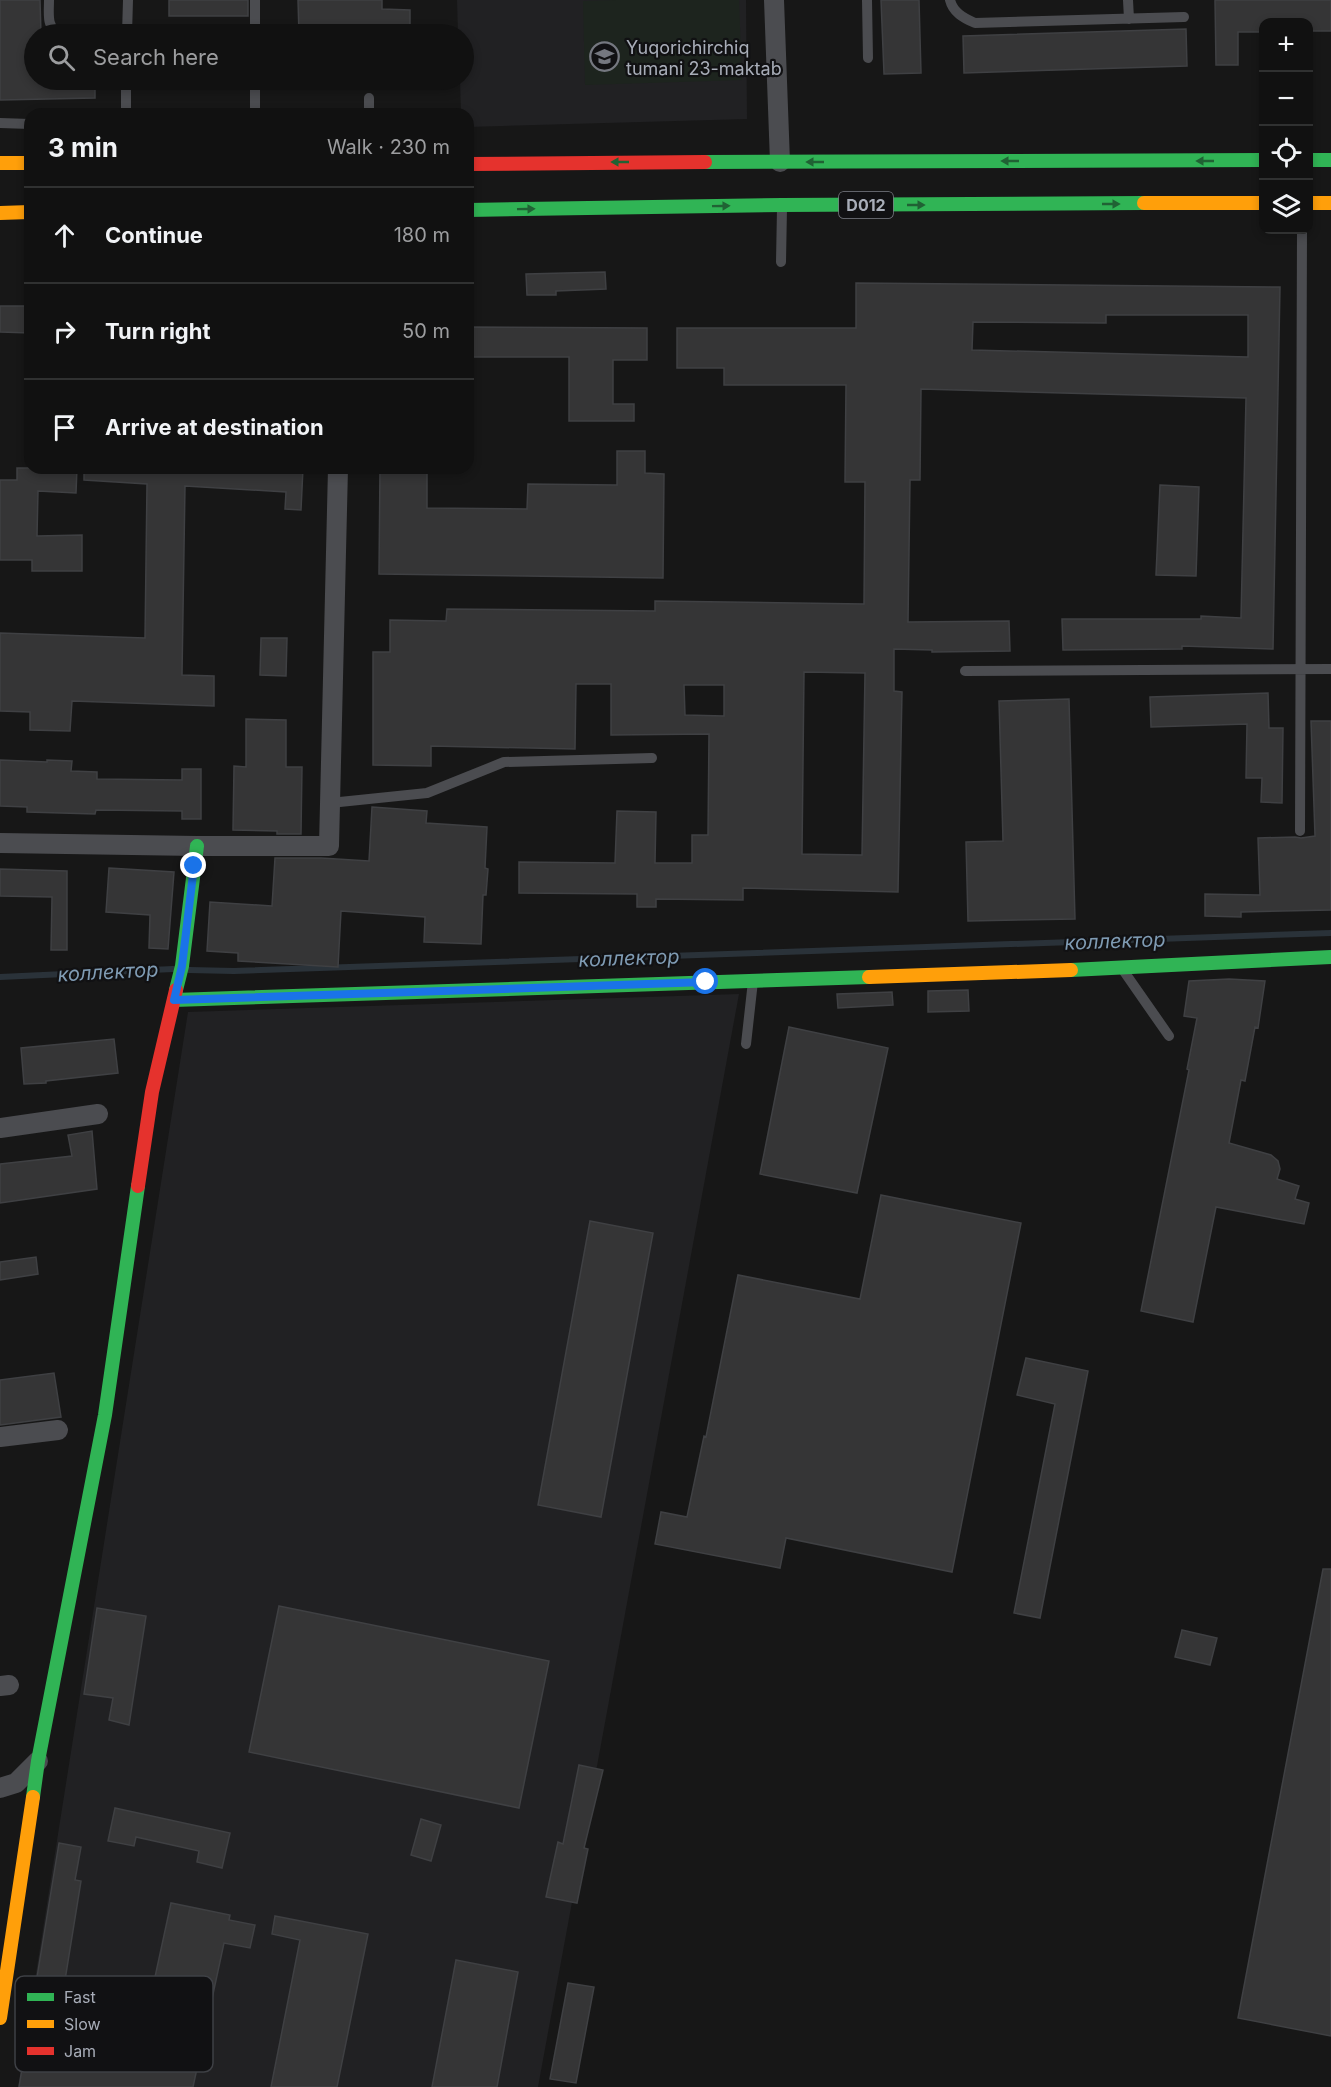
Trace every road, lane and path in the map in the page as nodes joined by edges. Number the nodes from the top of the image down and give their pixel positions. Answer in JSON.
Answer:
{"nodes":[{"id":1,"x":48,"y":0,"type":"edge"},
{"id":2,"x":128,"y":0,"type":"edge"},
{"id":3,"x":255,"y":0,"type":"edge"},
{"id":4,"x":774,"y":0,"type":"edge"},
{"id":5,"x":867,"y":0,"type":"edge"},
{"id":6,"x":950,"y":0,"type":"edge"},
{"id":7,"x":1128,"y":0,"type":"edge"},
{"id":8,"x":1184,"y":17,"type":"dead end"},
{"id":9,"x":1129,"y":19,"type":"junction"},
{"id":10,"x":49,"y":24,"type":"edge"},
{"id":11,"x":127,"y":24,"type":"edge"},
{"id":12,"x":255,"y":24,"type":"edge"},
{"id":13,"x":868,"y":58,"type":"dead end"},
{"id":14,"x":126,"y":90,"type":"edge"},
{"id":15,"x":255,"y":90,"type":"edge"},
{"id":16,"x":369,"y":98,"type":"dead end"},
{"id":17,"x":126,"y":108,"type":"edge"},
{"id":18,"x":255,"y":108,"type":"edge"},
{"id":19,"x":369,"y":108,"type":"edge"},
{"id":20,"x":0,"y":123,"type":"edge"},
{"id":21,"x":24,"y":123,"type":"edge"},
{"id":22,"x":1259,"y":160,"type":"edge"},
{"id":23,"x":1313,"y":160,"type":"edge"},
{"id":24,"x":1331,"y":160,"type":"edge"},
{"id":25,"x":0,"y":163,"type":"edge"},
{"id":26,"x":24,"y":163,"type":"edge"},
{"id":27,"x":474,"y":164,"type":"edge"},
{"id":28,"x":780,"y":168,"type":"junction"},
{"id":29,"x":782,"y":200,"type":"junction"},
{"id":30,"x":1259,"y":203,"type":"edge"},
{"id":31,"x":1313,"y":203,"type":"edge"},
{"id":32,"x":1331,"y":203,"type":"edge"},
{"id":33,"x":474,"y":210,"type":"edge"},
{"id":34,"x":24,"y":212,"type":"edge"},
{"id":35,"x":0,"y":213,"type":"edge"},
{"id":36,"x":1302,"y":234,"type":"edge"},
{"id":37,"x":781,"y":262,"type":"dead end"},
{"id":38,"x":338,"y":474,"type":"edge"},
{"id":39,"x":1331,"y":669,"type":"edge"},
{"id":40,"x":1302,"y":670,"type":"junction"},
{"id":41,"x":965,"y":671,"type":"dead end"},
{"id":42,"x":652,"y":758,"type":"dead end"},
{"id":43,"x":330,"y":803,"type":"junction"},
{"id":44,"x":1300,"y":831,"type":"dead end"},
{"id":45,"x":0,"y":843,"type":"edge"},
{"id":46,"x":197,"y":846,"type":"junction"},
{"id":47,"x":1331,"y":957,"type":"edge"},
{"id":48,"x":1121,"y":968,"type":"junction"},
{"id":49,"x":753,"y":980,"type":"junction"},
{"id":50,"x":175,"y":996,"type":"junction"},
{"id":51,"x":1169,"y":1036,"type":"dead end"},
{"id":52,"x":746,"y":1044,"type":"dead end"},
{"id":53,"x":99,"y":1114,"type":"dead end"},
{"id":54,"x":0,"y":1128,"type":"edge"},
{"id":55,"x":58,"y":1430,"type":"dead end"},
{"id":56,"x":0,"y":1437,"type":"edge"},
{"id":57,"x":38,"y":1761,"type":"junction"},
{"id":58,"x":0,"y":1788,"type":"edge"},
{"id":59,"x":0,"y":2018,"type":"edge"}],
"edges":[{"from":1,"to":10,"type":"lane"},
{"from":2,"to":11,"type":"lane"},
{"from":3,"to":12,"type":"lane"},
{"from":4,"to":28,"type":"street"},
{"from":5,"to":13,"type":"lane"},
{"from":6,"to":9,"type":"lane"},
{"from":7,"to":9,"type":"lane"},
{"from":8,"to":9,"type":"lane"},
{"from":14,"to":17,"type":"lane"},
{"from":15,"to":18,"type":"lane"},
{"from":16,"to":19,"type":"lane"},
{"from":20,"to":21,"type":"lane"},
{"from":22,"to":28,"type":"main road","one_way":true},
{"from":23,"to":24,"type":"main road"},
{"from":25,"to":26,"type":"main road"},
{"from":28,"to":27,"type":"main road","one_way":true},
{"from":29,"to":30,"type":"main road","number":"D012","one_way":true},
{"from":33,"to":29,"type":"main road","number":"D012","one_way":true},
{"from":29,"to":37,"type":"lane"},
{"from":31,"to":32,"type":"main road"},
{"from":34,"to":35,"type":"main road"},
{"from":36,"to":40,"type":"lane"},
{"from":38,"to":43,"type":"street"},
{"from":39,"to":40,"type":"lane"},
{"from":40,"to":41,"type":"lane"},
{"from":40,"to":44,"type":"lane"},
{"from":42,"to":43,"type":"lane"},
{"from":43,"to":46,"type":"street"},
{"from":45,"to":46,"type":"street"},
{"from":46,"to":50,"type":"main road"},
{"from":47,"to":48,"type":"main road"},
{"from":48,"to":49,"type":"main road"},
{"from":48,"to":51,"type":"lane"},
{"from":49,"to":50,"type":"main road"},
{"from":49,"to":52,"type":"lane"},
{"from":50,"to":57,"type":"main road"},
{"from":53,"to":54,"type":"street"},
{"from":55,"to":56,"type":"street"},
{"from":57,"to":58,"type":"street"},
{"from":57,"to":59,"type":"main road"}]}
